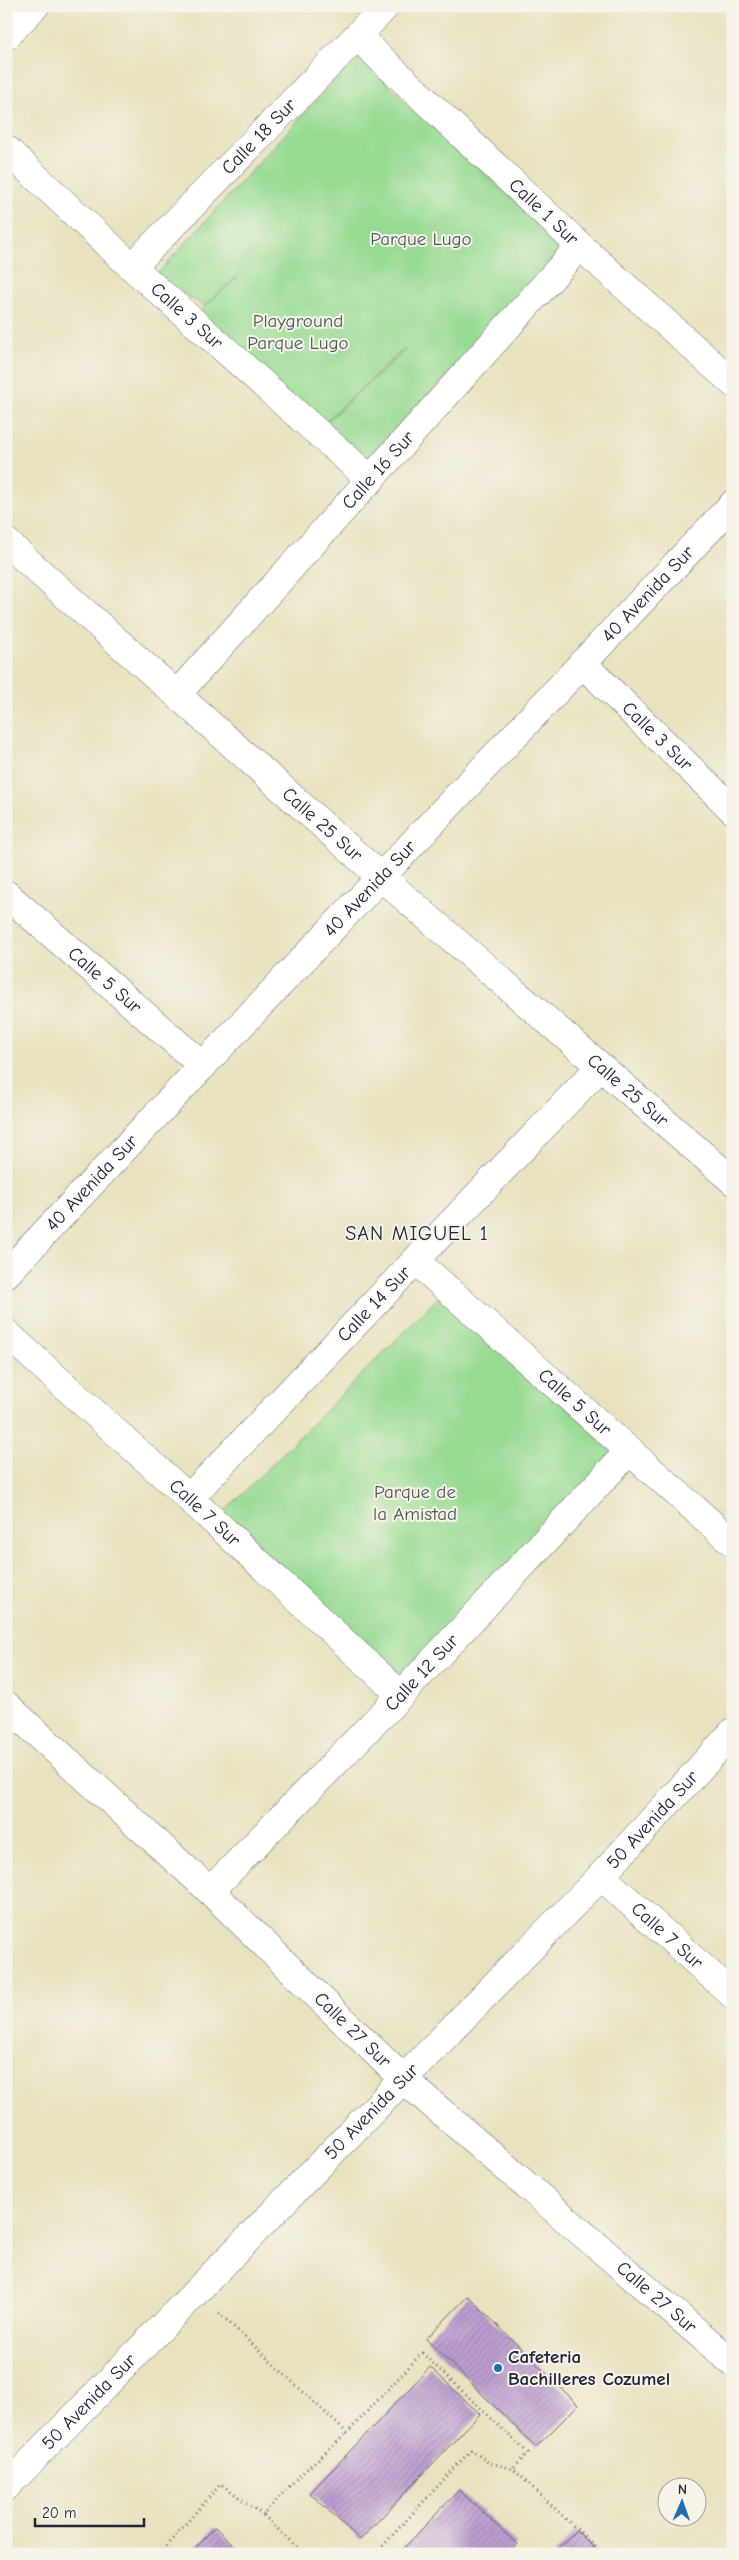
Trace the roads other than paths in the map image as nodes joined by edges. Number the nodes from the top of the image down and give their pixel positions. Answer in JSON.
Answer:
{"nodes":[{"id":1,"x":35,"y":6,"type":"edge"},
{"id":2,"x":386,"y":6,"type":"edge"},
{"id":3,"x":6,"y":36,"type":"edge"},
{"id":4,"x":358,"y":37,"type":"junction"},
{"id":5,"x":6,"y":149,"type":"edge"},
{"id":6,"x":580,"y":246,"type":"junction"},
{"id":7,"x":132,"y":267,"type":"junction"},
{"id":8,"x":733,"y":383,"type":"edge"},
{"id":9,"x":371,"y":480,"type":"junction"},
{"id":10,"x":733,"y":504,"type":"edge"},
{"id":11,"x":6,"y":542,"type":"edge"},
{"id":12,"x":582,"y":663,"type":"junction"},
{"id":13,"x":176,"y":694,"type":"junction"},
{"id":14,"x":733,"y":810,"type":"edge"},
{"id":15,"x":381,"y":877,"type":"junction"},
{"id":16,"x":6,"y":894,"type":"edge"},
{"id":17,"x":203,"y":1066,"type":"junction"},
{"id":18,"x":600,"y":1067,"type":"junction"},
{"id":19,"x":733,"y":1181,"type":"edge"},
{"id":20,"x":417,"y":1262,"type":"junction"},
{"id":21,"x":6,"y":1274,"type":"edge"},
{"id":22,"x":6,"y":1333,"type":"edge"},
{"id":23,"x":630,"y":1450,"type":"junction"},
{"id":24,"x":189,"y":1498,"type":"junction"},
{"id":25,"x":733,"y":1543,"type":"edge"},
{"id":26,"x":401,"y":1695,"type":"junction"},
{"id":27,"x":6,"y":1705,"type":"edge"},
{"id":28,"x":733,"y":1732,"type":"edge"},
{"id":29,"x":601,"y":1876,"type":"junction"},
{"id":30,"x":210,"y":1891,"type":"junction"},
{"id":31,"x":733,"y":1995,"type":"edge"},
{"id":32,"x":404,"y":2079,"type":"junction"},
{"id":33,"x":733,"y":2363,"type":"edge"},
{"id":34,"x":6,"y":2487,"type":"edge"}],
"edges":[{"from":1,"to":3,"type":"street"},
{"from":2,"to":4,"type":"street","name":"Calle 18 Sur"},
{"from":4,"to":6,"type":"street","name":"Calle 1 Sur"},
{"from":4,"to":7,"type":"street","name":"Calle 18 Sur"},
{"from":5,"to":7,"type":"street","name":"Calle 3 Sur"},
{"from":6,"to":8,"type":"street","name":"Calle 1 Sur"},
{"from":6,"to":9,"type":"street","name":"Calle 16 Sur"},
{"from":7,"to":9,"type":"street","name":"Calle 3 Sur"},
{"from":9,"to":13,"type":"street","name":"Calle 16 Sur"},
{"from":10,"to":12,"type":"street","name":"40 Avenida Sur"},
{"from":11,"to":13,"type":"street","name":"Calle 25 Sur"},
{"from":12,"to":14,"type":"street","name":"Calle 3 Sur"},
{"from":12,"to":15,"type":"street","name":"40 Avenida Sur"},
{"from":13,"to":15,"type":"street","name":"Calle 25 Sur"},
{"from":15,"to":17,"type":"street","name":"40 Avenida Sur"},
{"from":15,"to":18,"type":"street","name":"Calle 25 Sur"},
{"from":16,"to":17,"type":"street","name":"Calle 5 Sur"},
{"from":17,"to":21,"type":"street","name":"40 Avenida Sur"},
{"from":18,"to":19,"type":"street","name":"Calle 25 Sur"},
{"from":18,"to":20,"type":"street","name":"Calle 14 Sur"},
{"from":20,"to":23,"type":"street","name":"Calle 5 Sur"},
{"from":20,"to":24,"type":"street","name":"Calle 14 Sur"},
{"from":22,"to":24,"type":"street","name":"Calle 7 Sur"},
{"from":23,"to":25,"type":"street","name":"Calle 5 Sur"},
{"from":23,"to":26,"type":"street","name":"Calle 12 Sur"},
{"from":24,"to":26,"type":"street","name":"Calle 7 Sur"},
{"from":26,"to":30,"type":"street","name":"Calle 12 Sur"},
{"from":27,"to":30,"type":"street","name":"Calle 27 Sur"},
{"from":28,"to":29,"type":"street","name":"50 Avenida Sur"},
{"from":29,"to":31,"type":"street","name":"Calle 7 Sur"},
{"from":29,"to":32,"type":"street","name":"50 Avenida Sur"},
{"from":30,"to":32,"type":"street","name":"Calle 27 Sur"},
{"from":32,"to":33,"type":"street","name":"Calle 27 Sur"},
{"from":32,"to":34,"type":"street","name":"50 Avenida Sur"}]}
